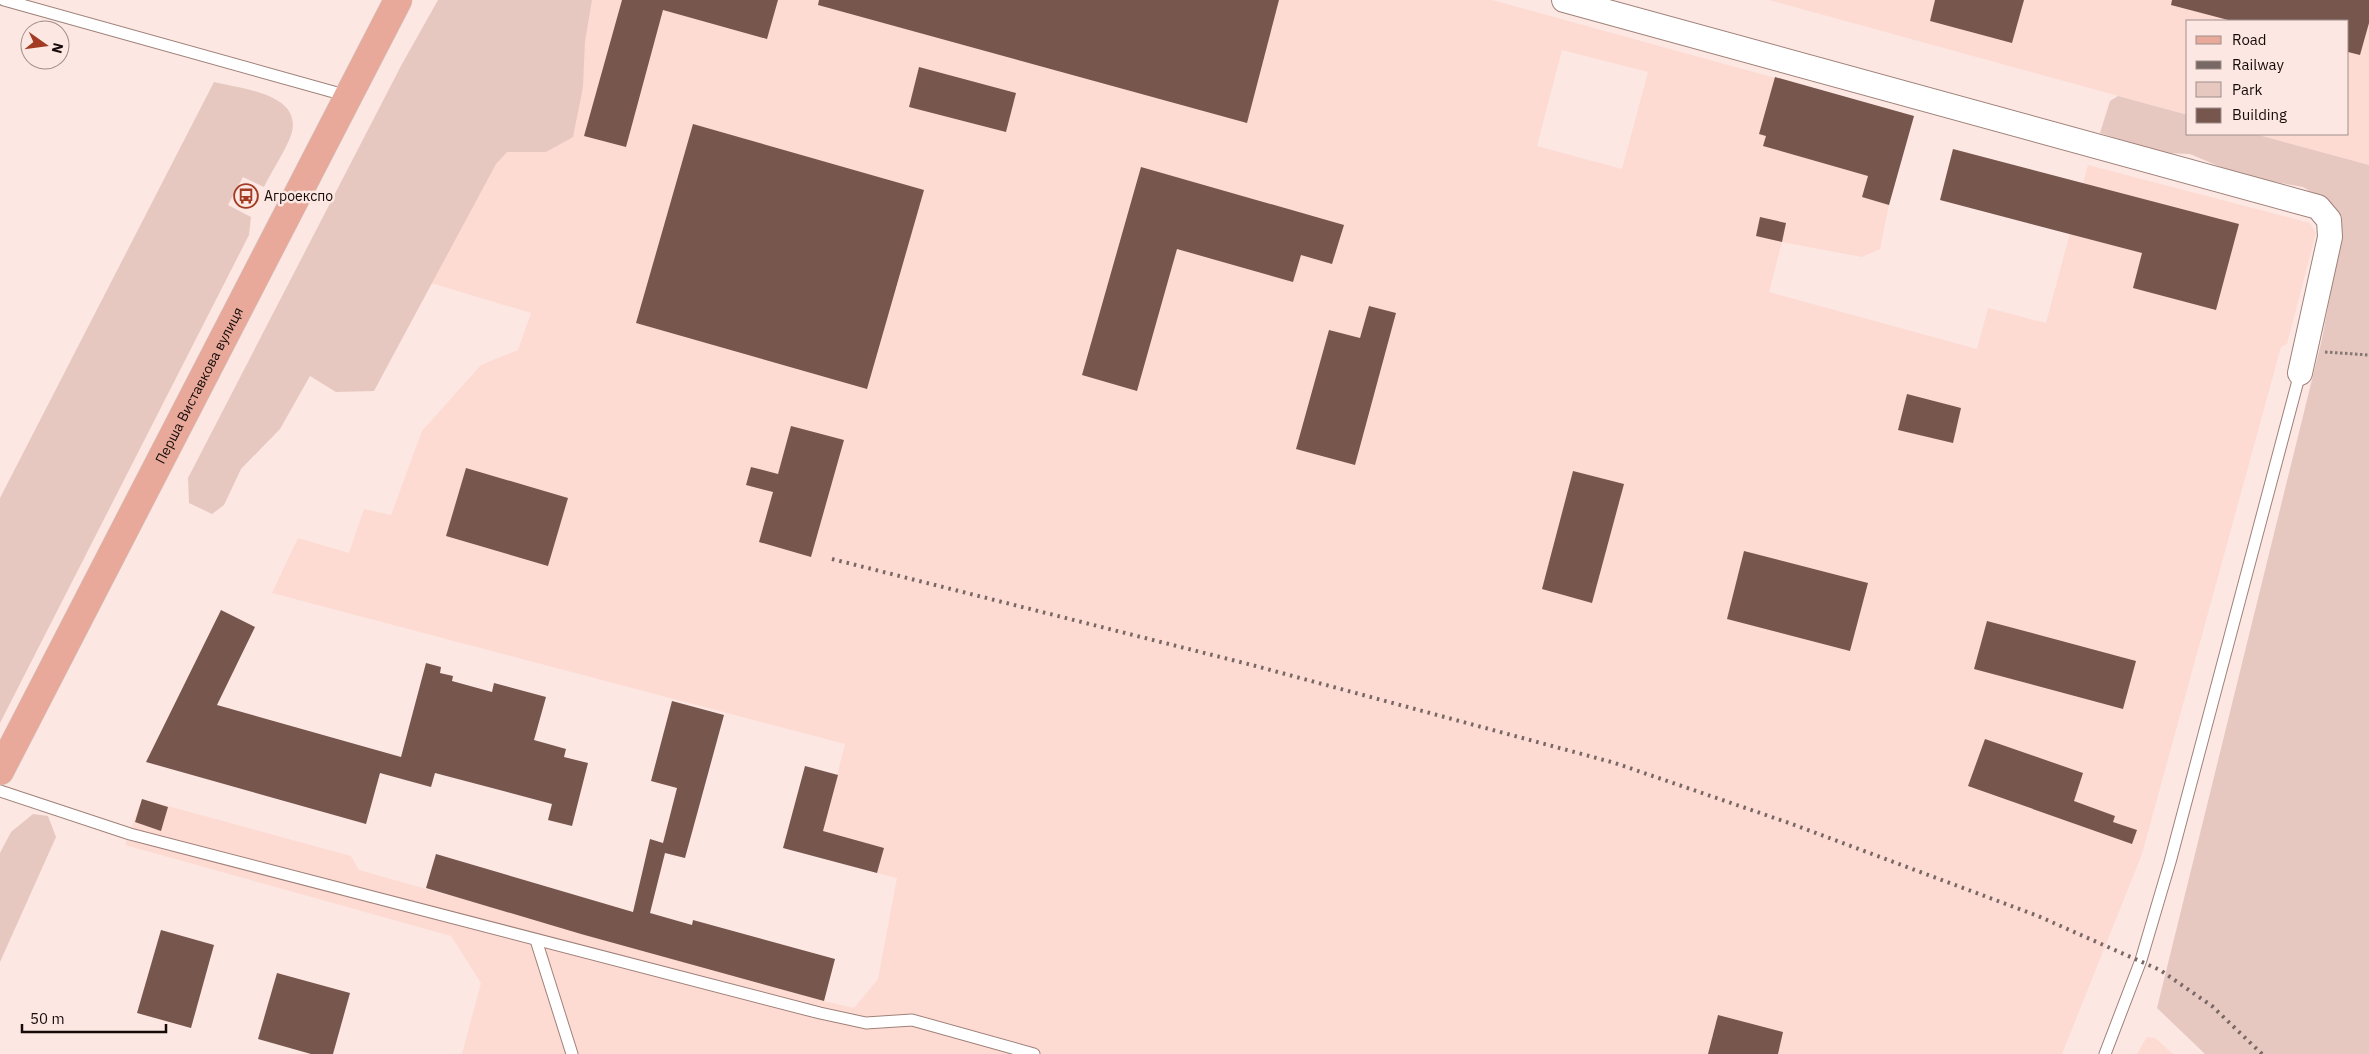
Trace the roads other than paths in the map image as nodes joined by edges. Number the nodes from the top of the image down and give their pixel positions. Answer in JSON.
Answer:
{"nodes":[{"id":1,"x":4,"y":0,"type":"edge"},
{"id":2,"x":398,"y":0,"type":"edge"},
{"id":3,"x":1564,"y":0,"type":"edge"},
{"id":4,"x":1608,"y":6,"type":"edge"},
{"id":5,"x":348,"y":96,"type":"junction"},
{"id":6,"x":2300,"y":374,"type":"joint"},
{"id":7,"x":0,"y":771,"type":"edge"},
{"id":8,"x":0,"y":791,"type":"edge"},
{"id":9,"x":536,"y":940,"type":"junction"},
{"id":10,"x":572,"y":1054,"type":"edge"},
{"id":11,"x":1034,"y":1054,"type":"edge"},
{"id":12,"x":2105,"y":1054,"type":"edge"}],
"edges":[{"from":1,"to":5,"type":"lane"},
{"from":2,"to":5,"type":"main road","name":"Перша Виставкова вулиця"},
{"from":3,"to":4,"type":"street"},
{"from":4,"to":6,"type":"street"},
{"from":5,"to":7,"type":"main road","name":"Перша Виставкова вулиця"},
{"from":6,"to":12,"type":"lane"},
{"from":8,"to":9,"type":"lane"},
{"from":9,"to":10,"type":"lane"},
{"from":9,"to":11,"type":"lane"}]}
